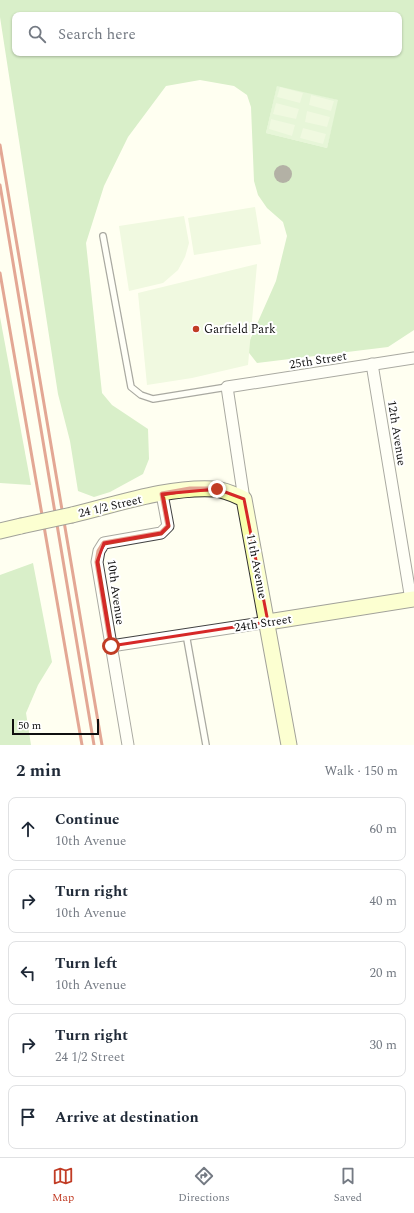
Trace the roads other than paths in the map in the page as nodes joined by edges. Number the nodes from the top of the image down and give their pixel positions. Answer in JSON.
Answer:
{"nodes":[{"id":1,"x":103,"y":236,"type":"dead end"},
{"id":2,"x":414,"y":358,"type":"edge"},
{"id":3,"x":372,"y":364,"type":"junction"},
{"id":4,"x":226,"y":387,"type":"junction"},
{"id":5,"x":162,"y":494,"type":"junction"},
{"id":6,"x":244,"y":499,"type":"junction"},
{"id":7,"x":0,"y":531,"type":"edge"},
{"id":8,"x":412,"y":600,"type":"edge"},
{"id":9,"x":268,"y":622,"type":"junction"},
{"id":10,"x":186,"y":634,"type":"junction"},
{"id":11,"x":111,"y":646,"type":"junction"},
{"id":12,"x":128,"y":745,"type":"edge"},
{"id":13,"x":206,"y":745,"type":"edge"},
{"id":14,"x":289,"y":745,"type":"edge"}],
"edges":[{"from":1,"to":4,"type":"lane"},
{"from":2,"to":3,"type":"street","name":"25th Street"},
{"from":3,"to":4,"type":"street","name":"25th Street"},
{"from":3,"to":8,"type":"street","name":"12th Avenue"},
{"from":4,"to":6,"type":"street","name":"11th Avenue"},
{"from":5,"to":6,"type":"street","name":"24 1/2 Street"},
{"from":5,"to":7,"type":"street","name":"24 1/2 Street","bridge":true},
{"from":5,"to":11,"type":"street","name":"10th Avenue"},
{"from":6,"to":9,"type":"street","name":"11th Avenue"},
{"from":8,"to":9,"type":"street","name":"24th Street"},
{"from":9,"to":10,"type":"street","name":"24th Street"},
{"from":9,"to":14,"type":"street","name":"11th Avenue"},
{"from":10,"to":11,"type":"street","name":"24th Street"},
{"from":10,"to":13,"type":"lane"},
{"from":11,"to":12,"type":"street","name":"10th Avenue"}]}
